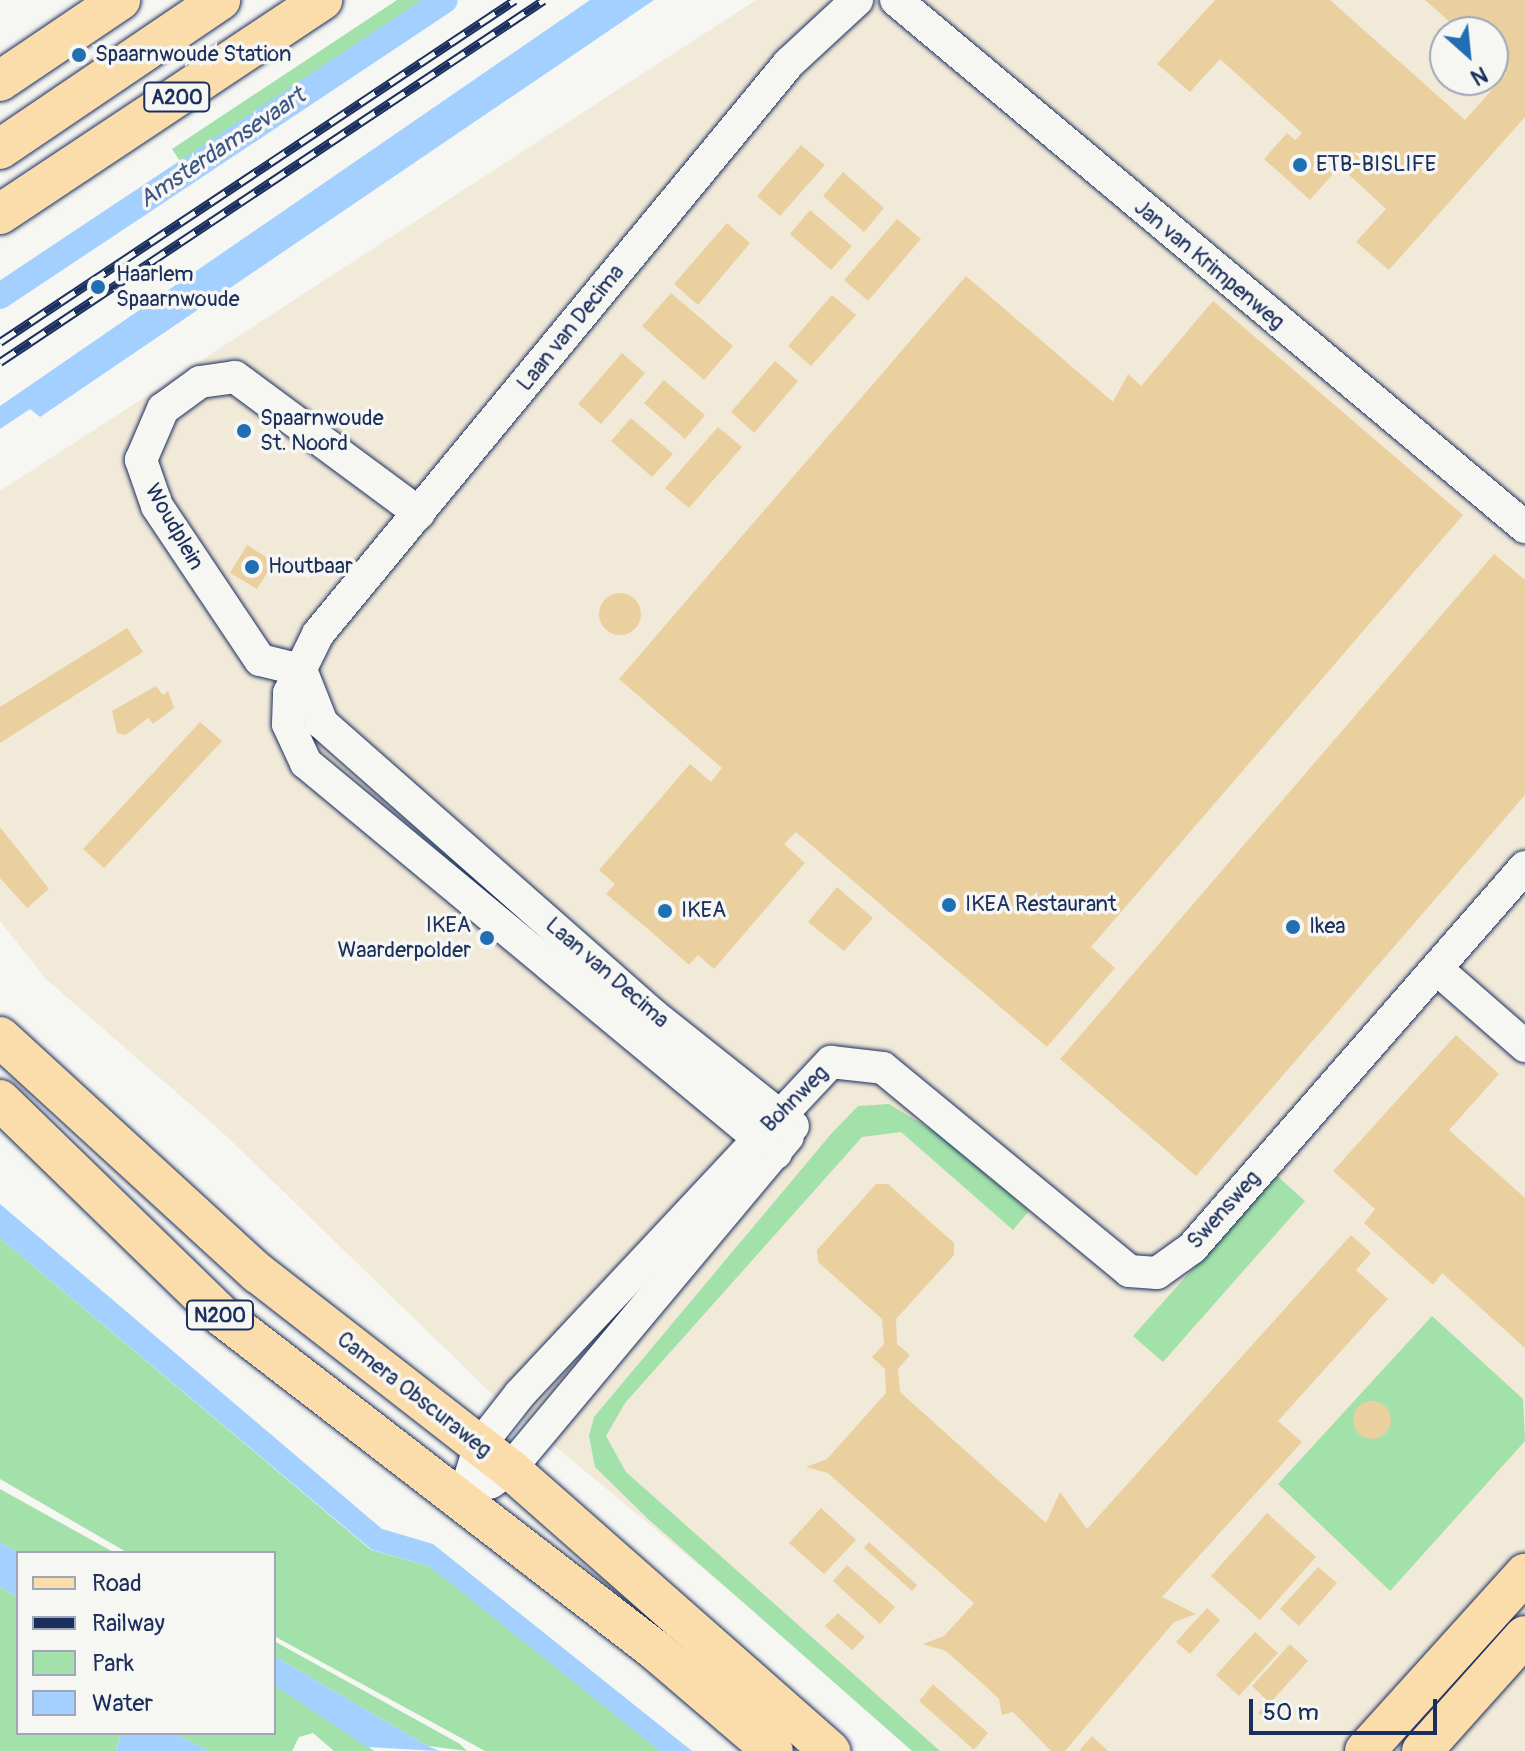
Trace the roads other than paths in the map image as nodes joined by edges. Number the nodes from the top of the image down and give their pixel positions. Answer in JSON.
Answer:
{"nodes":[{"id":1,"x":120,"y":0,"type":"edge"},
{"id":2,"x":220,"y":0,"type":"edge"},
{"id":3,"x":322,"y":0,"type":"edge"},
{"id":4,"x":857,"y":0,"type":"edge"},
{"id":5,"x":896,"y":0,"type":"edge"},
{"id":6,"x":0,"y":81,"type":"edge"},
{"id":7,"x":0,"y":149,"type":"edge"},
{"id":8,"x":0,"y":214,"type":"edge"},
{"id":9,"x":419,"y":513,"type":"junction"},
{"id":10,"x":1525,"y":527,"type":"edge"},
{"id":11,"x":301,"y":670,"type":"junction"},
{"id":12,"x":1525,"y":867,"type":"edge"},
{"id":13,"x":1438,"y":970,"type":"junction"},
{"id":14,"x":0,"y":1037,"type":"edge"},
{"id":15,"x":1525,"y":1046,"type":"edge"},
{"id":16,"x":858,"y":1062,"type":"joint"},
{"id":17,"x":702,"y":1094,"type":"junction"},
{"id":18,"x":0,"y":1100,"type":"edge"},
{"id":19,"x":776,"y":1133,"type":"junction"},
{"id":20,"x":722,"y":1176,"type":"junction"},
{"id":21,"x":480,"y":1445,"type":"junction"},
{"id":22,"x":510,"y":1469,"type":"junction"},
{"id":23,"x":462,"y":1503,"type":"junction"},
{"id":24,"x":1525,"y":1574,"type":"edge"},
{"id":25,"x":1519,"y":1651,"type":"edge"},
{"id":26,"x":773,"y":1751,"type":"edge"},
{"id":27,"x":830,"y":1751,"type":"edge"},
{"id":28,"x":1365,"y":1751,"type":"edge"},
{"id":29,"x":1422,"y":1751,"type":"edge"}],
"edges":[{"from":1,"to":6,"type":"main road"},
{"from":2,"to":7,"type":"main road","number":"A200"},
{"from":3,"to":8,"type":"main road","number":"A200"},
{"from":4,"to":9,"type":"street","name":"Laan van Decima"},
{"from":5,"to":10,"type":"street","name":"Jan van Krimpenweg"},
{"from":9,"to":11,"type":"street","name":"Laan van Decima"},
{"from":9,"to":11,"type":"street","name":"Woudplein"},
{"from":11,"to":17,"type":"street","name":"Laan van Decima"},
{"from":11,"to":19,"type":"street","name":"Laan van Decima"},
{"from":12,"to":13,"type":"street"},
{"from":13,"to":15,"type":"street"},
{"from":13,"to":16,"type":"street","name":"Swensweg"},
{"from":14,"to":21,"type":"main road","name":"Camera Obscuraweg","number":"N200"},
{"from":16,"to":19,"type":"street","name":"Bohnweg"},
{"from":17,"to":19,"type":"street","name":"Laan van Decima"},
{"from":17,"to":20,"type":"street","name":"Laan van Decima"},
{"from":18,"to":23,"type":"main road","number":"N200"},
{"from":19,"to":20,"type":"street","name":"Bohnweg"},
{"from":19,"to":22,"type":"street","name":"Bohnweg"},
{"from":20,"to":21,"type":"street","name":"Bohnweg"},
{"from":21,"to":22,"type":"main road","name":"Camera Obscuraweg","number":"N200"},
{"from":21,"to":23,"type":"street","name":"Bohnweg"},
{"from":22,"to":23,"type":"street","name":"Bohnweg"},
{"from":22,"to":27,"type":"main road","name":"Camera Obscuraweg","number":"N200"},
{"from":23,"to":26,"type":"main road","number":"N200"},
{"from":24,"to":28,"type":"main road"},
{"from":25,"to":29,"type":"main road"}]}
